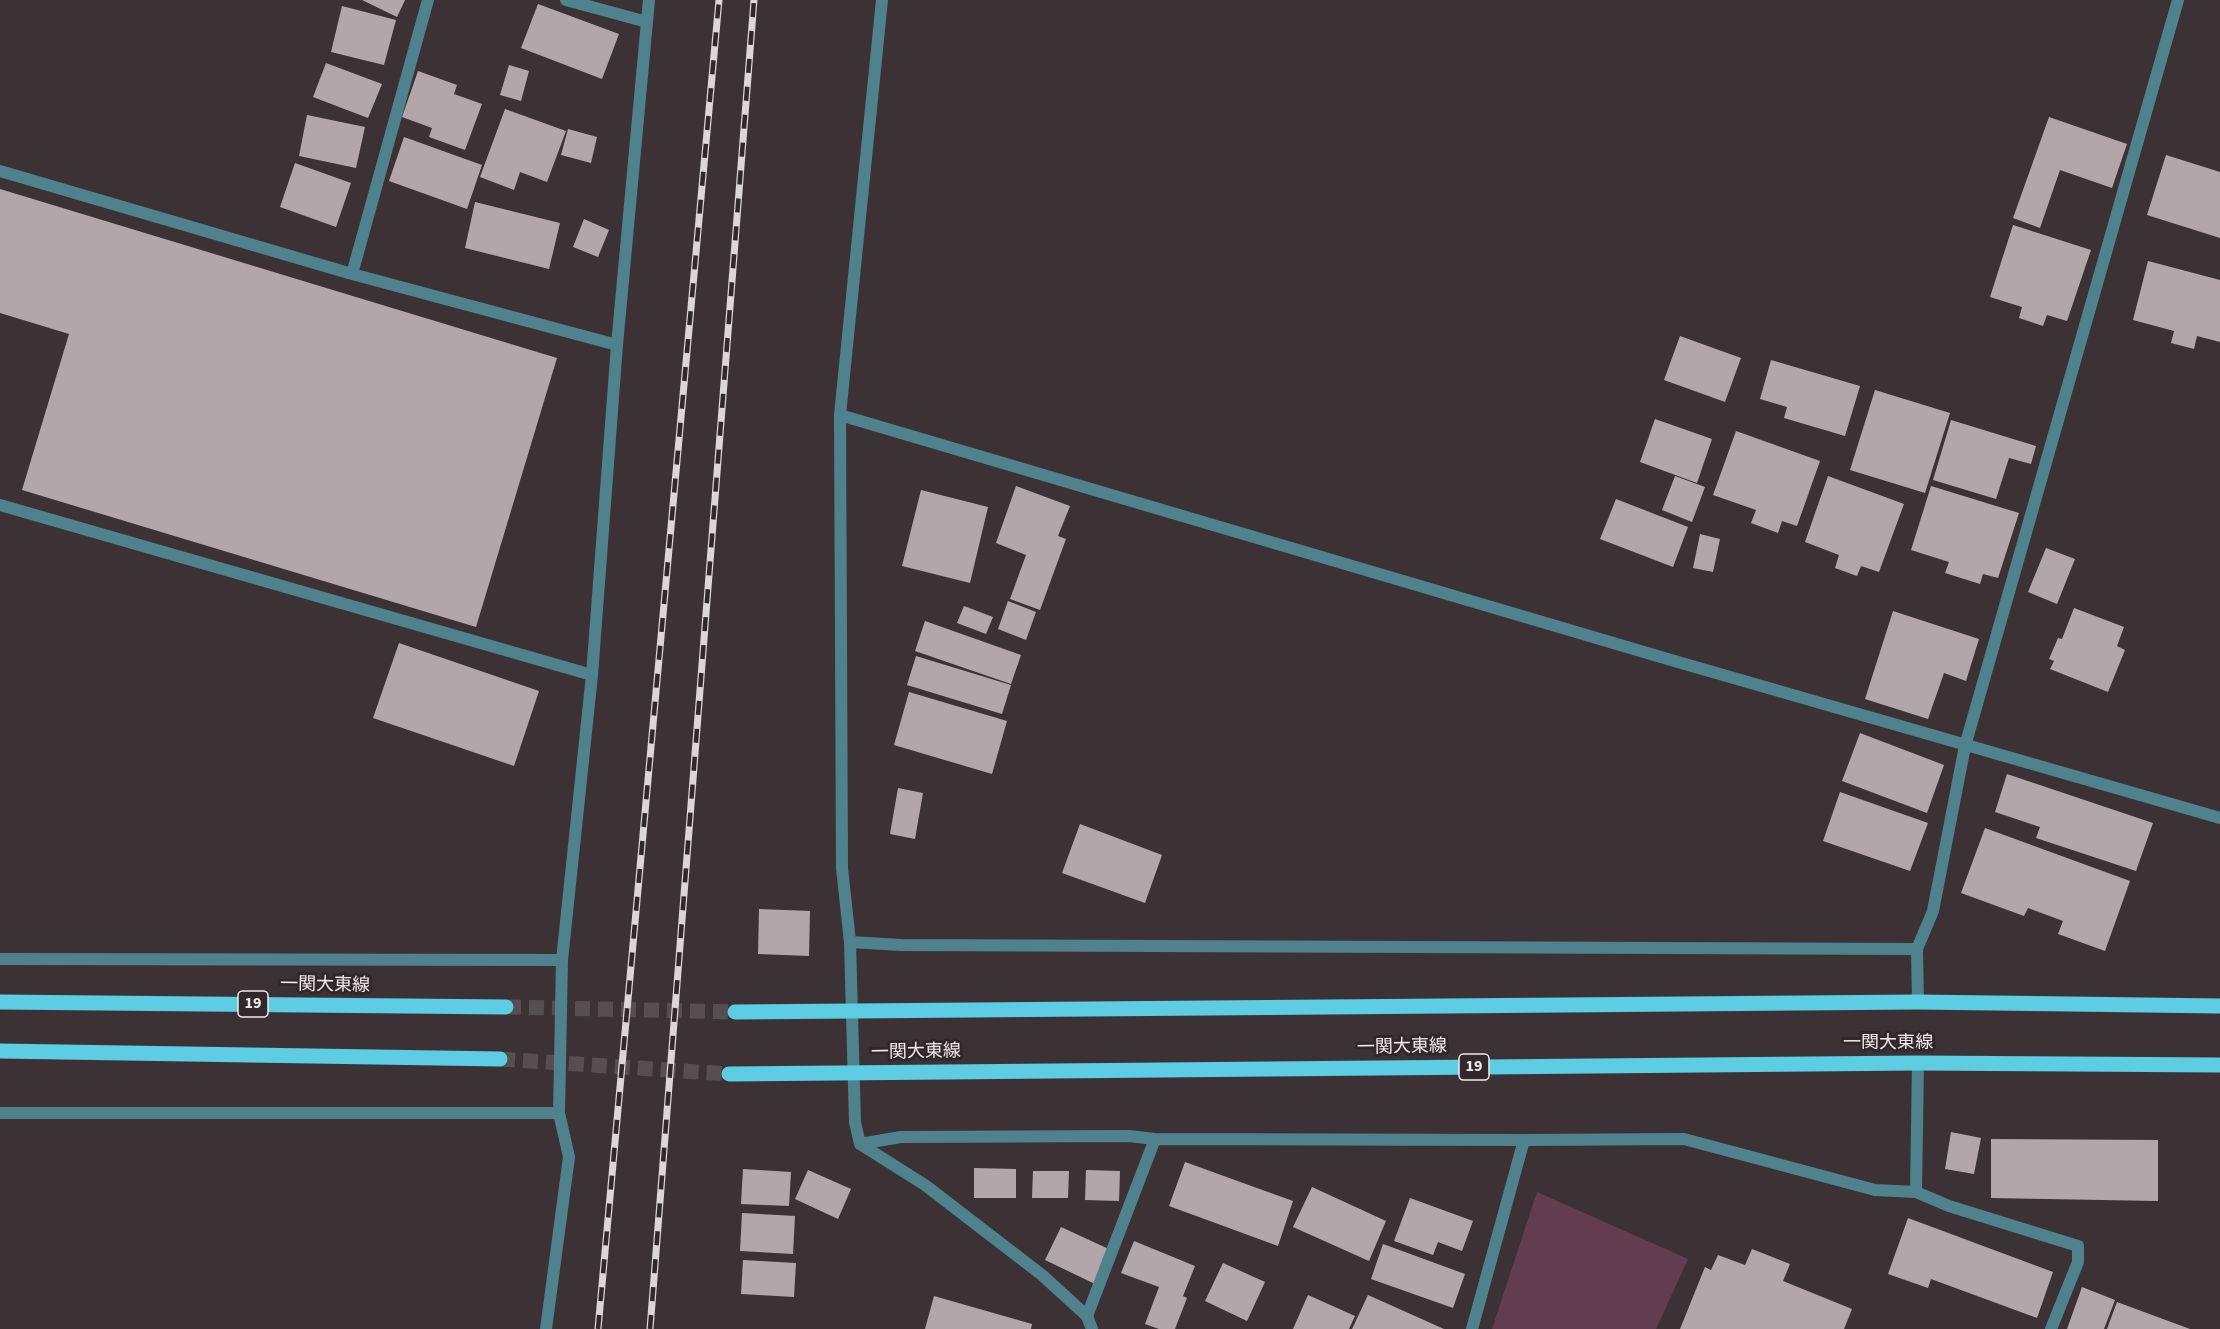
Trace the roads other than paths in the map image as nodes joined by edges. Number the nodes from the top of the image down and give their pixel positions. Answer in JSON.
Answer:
{"nodes":[{"id":1,"x":428,"y":0,"type":"edge"},
{"id":2,"x":566,"y":0,"type":"edge"},
{"id":3,"x":649,"y":0,"type":"edge"},
{"id":4,"x":882,"y":0,"type":"edge"},
{"id":5,"x":2178,"y":0,"type":"edge"},
{"id":6,"x":646,"y":22,"type":"junction"},
{"id":7,"x":0,"y":171,"type":"edge"},
{"id":8,"x":352,"y":274,"type":"junction"},
{"id":9,"x":617,"y":345,"type":"junction"},
{"id":10,"x":840,"y":415,"type":"junction"},
{"id":11,"x":0,"y":505,"type":"edge"},
{"id":12,"x":592,"y":675,"type":"junction"},
{"id":13,"x":1965,"y":746,"type":"junction"},
{"id":14,"x":2220,"y":818,"type":"edge"},
{"id":15,"x":850,"y":946,"type":"junction"},
{"id":16,"x":1917,"y":949,"type":"junction"},
{"id":17,"x":0,"y":959,"type":"edge"},
{"id":18,"x":562,"y":960,"type":"junction"},
{"id":19,"x":0,"y":1002,"type":"edge"},
{"id":20,"x":1918,"y":1002,"type":"junction"},
{"id":21,"x":2220,"y":1006,"type":"edge"},
{"id":22,"x":506,"y":1007,"type":"tunnel mouth"},
{"id":23,"x":735,"y":1012,"type":"tunnel mouth"},
{"id":24,"x":0,"y":1051,"type":"edge"},
{"id":25,"x":500,"y":1059,"type":"tunnel mouth"},
{"id":26,"x":1918,"y":1063,"type":"junction"},
{"id":27,"x":2220,"y":1065,"type":"edge"},
{"id":28,"x":729,"y":1074,"type":"tunnel mouth"},
{"id":29,"x":0,"y":1113,"type":"edge"},
{"id":30,"x":559,"y":1113,"type":"junction"},
{"id":31,"x":1155,"y":1139,"type":"junction"},
{"id":32,"x":1524,"y":1140,"type":"junction"},
{"id":33,"x":860,"y":1144,"type":"junction"},
{"id":34,"x":1916,"y":1192,"type":"junction"},
{"id":35,"x":1087,"y":1316,"type":"junction"},
{"id":36,"x":546,"y":1329,"type":"edge"},
{"id":37,"x":1092,"y":1329,"type":"edge"},
{"id":38,"x":1472,"y":1329,"type":"edge"},
{"id":39,"x":2051,"y":1329,"type":"edge"}],
"edges":[{"from":1,"to":8,"type":"street"},
{"from":2,"to":6,"type":"street"},
{"from":3,"to":6,"type":"street"},
{"from":4,"to":10,"type":"street"},
{"from":5,"to":13,"type":"street"},
{"from":6,"to":9,"type":"street"},
{"from":7,"to":8,"type":"street"},
{"from":8,"to":9,"type":"street"},
{"from":9,"to":12,"type":"street"},
{"from":10,"to":13,"type":"street"},
{"from":10,"to":15,"type":"street"},
{"from":11,"to":12,"type":"street"},
{"from":12,"to":18,"type":"street"},
{"from":13,"to":14,"type":"street"},
{"from":13,"to":16,"type":"street"},
{"from":15,"to":16,"type":"street"},
{"from":15,"to":33,"type":"street"},
{"from":16,"to":20,"type":"street"},
{"from":17,"to":18,"type":"street"},
{"from":18,"to":30,"type":"street"},
{"from":19,"to":22,"type":"main road","name":"一関大東線","number":"19"},
{"from":20,"to":21,"type":"main road"},
{"from":20,"to":23,"type":"main road"},
{"from":24,"to":25,"type":"main road"},
{"from":26,"to":27,"type":"main road","name":"一関大東線","number":"19"},
{"from":26,"to":28,"type":"main road","name":"一関大東線","number":"19"},
{"from":26,"to":34,"type":"street"},
{"from":29,"to":30,"type":"street"},
{"from":30,"to":36,"type":"street"},
{"from":31,"to":32,"type":"street"},
{"from":31,"to":33,"type":"street"},
{"from":31,"to":35,"type":"street"},
{"from":32,"to":34,"type":"street"},
{"from":32,"to":38,"type":"street"},
{"from":33,"to":35,"type":"street"},
{"from":34,"to":39,"type":"street"},
{"from":35,"to":37,"type":"street"}]}
